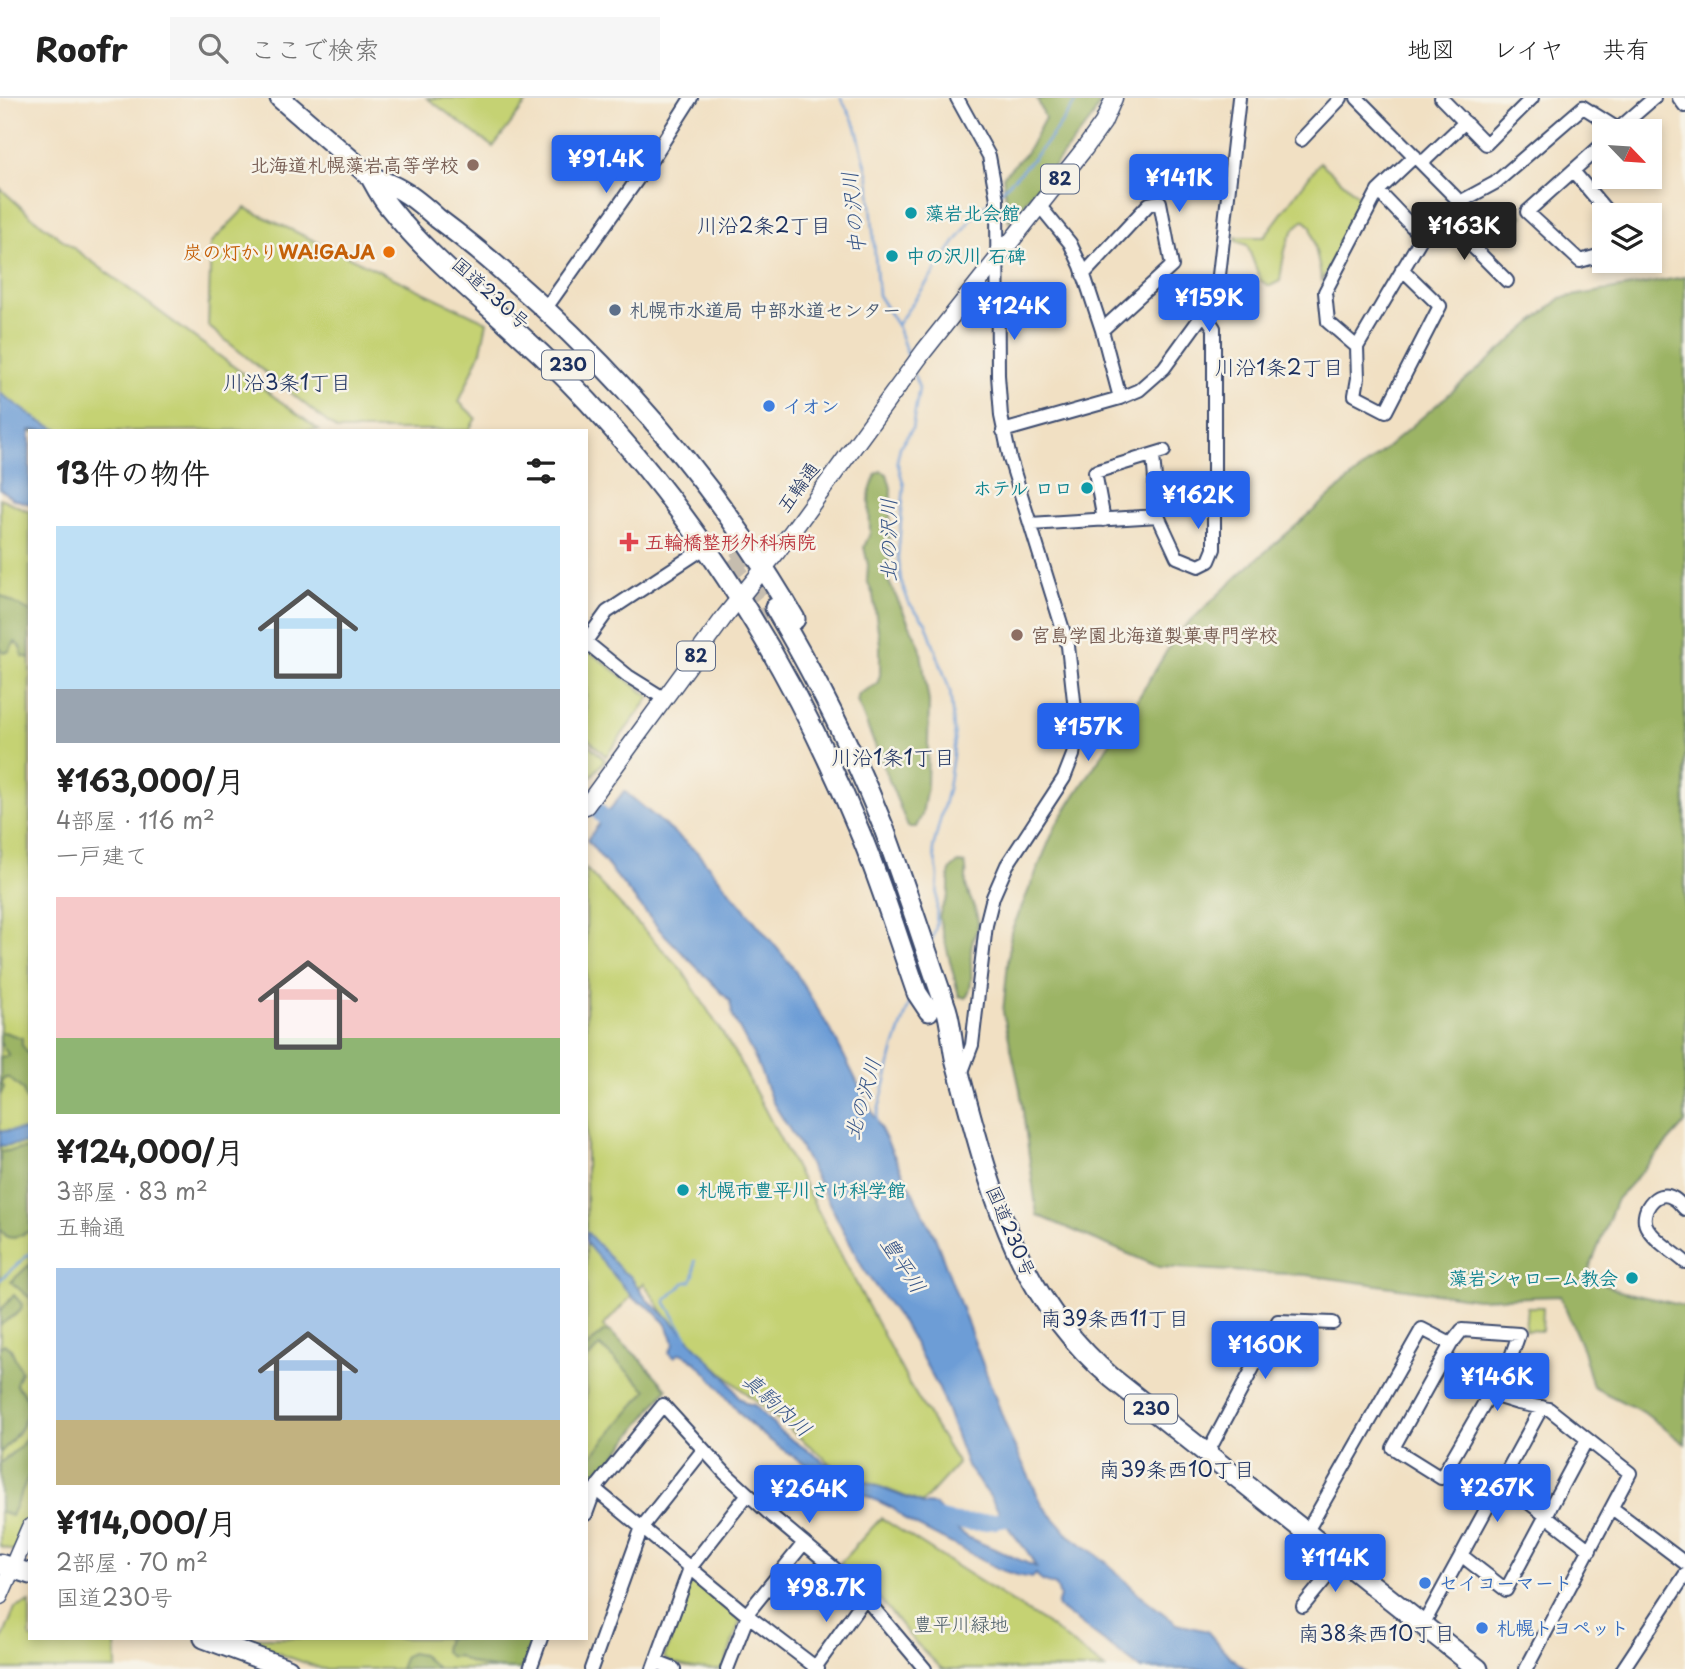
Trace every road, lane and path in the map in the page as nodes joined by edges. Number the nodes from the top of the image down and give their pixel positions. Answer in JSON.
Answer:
{"nodes":[{"id":1,"x":280,"y":98,"type":"edge"},
{"id":2,"x":691,"y":98,"type":"edge"},
{"id":3,"x":1114,"y":98,"type":"edge"},
{"id":4,"x":1239,"y":98,"type":"edge"},
{"id":5,"x":1341,"y":98,"type":"edge"},
{"id":6,"x":1357,"y":98,"type":"edge"},
{"id":7,"x":1441,"y":98,"type":"edge"},
{"id":8,"x":1654,"y":98,"type":"edge"},
{"id":9,"x":1679,"y":98,"type":"edge"},
{"id":10,"x":1527,"y":100,"type":"edge"},
{"id":11,"x":963,"y":101,"type":"edge"},
{"id":12,"x":1685,"y":106,"type":"edge"},
{"id":13,"x":1601,"y":119,"type":"edge"},
{"id":14,"x":1630,"y":119,"type":"edge"},
{"id":15,"x":1465,"y":122,"type":"junction"},
{"id":16,"x":1301,"y":140,"type":"dead end"},
{"id":17,"x":1592,"y":154,"type":"edge"},
{"id":18,"x":1418,"y":159,"type":"junction"},
{"id":19,"x":1573,"y":171,"type":"junction"},
{"id":20,"x":377,"y":183,"type":"junction"},
{"id":21,"x":1378,"y":191,"type":"junction"},
{"id":22,"x":1460,"y":202,"type":"junction"},
{"id":23,"x":1600,"y":203,"type":"edge"},
{"id":24,"x":1038,"y":205,"type":"junction"},
{"id":25,"x":1444,"y":218,"type":"junction"},
{"id":26,"x":1422,"y":237,"type":"junction"},
{"id":27,"x":998,"y":255,"type":"junction"},
{"id":28,"x":1592,"y":258,"type":"edge"},
{"id":29,"x":1402,"y":269,"type":"junction"},
{"id":30,"x":1083,"y":275,"type":"junction"},
{"id":31,"x":1507,"y":281,"type":"dead end"},
{"id":32,"x":546,"y":308,"type":"junction"},
{"id":33,"x":1204,"y":313,"type":"junction"},
{"id":34,"x":1102,"y":330,"type":"junction"},
{"id":35,"x":1357,"y":347,"type":"junction"},
{"id":36,"x":1120,"y":398,"type":"junction"},
{"id":37,"x":1003,"y":431,"type":"junction"},
{"id":38,"x":1158,"y":516,"type":"junction"},
{"id":39,"x":1104,"y":520,"type":"junction"},
{"id":40,"x":1030,"y":524,"type":"junction"},
{"id":41,"x":706,"y":547,"type":"junction"},
{"id":42,"x":733,"y":555,"type":"tunnel mouth"},
{"id":43,"x":764,"y":569,"type":"junction"},
{"id":44,"x":740,"y":600,"type":"junction"},
{"id":45,"x":588,"y":635,"type":"edge"},
{"id":46,"x":665,"y":699,"type":"junction"},
{"id":47,"x":588,"y":803,"type":"edge"},
{"id":48,"x":935,"y":969,"type":"junction"},
{"id":49,"x":931,"y":1004,"type":"junction"},
{"id":50,"x":960,"y":1077,"type":"junction"},
{"id":51,"x":1685,"y":1209,"type":"edge"},
{"id":52,"x":1685,"y":1262,"type":"edge"},
{"id":53,"x":1333,"y":1323,"type":"dead end"},
{"id":54,"x":1451,"y":1344,"type":"junction"},
{"id":55,"x":1489,"y":1394,"type":"junction"},
{"id":56,"x":1542,"y":1407,"type":"junction"},
{"id":57,"x":1587,"y":1439,"type":"junction"},
{"id":58,"x":703,"y":1450,"type":"junction"},
{"id":59,"x":1207,"y":1454,"type":"junction"},
{"id":60,"x":1501,"y":1481,"type":"junction"},
{"id":61,"x":595,"y":1489,"type":"junction"},
{"id":62,"x":748,"y":1494,"type":"junction"},
{"id":63,"x":588,"y":1508,"type":"edge"},
{"id":64,"x":1612,"y":1508,"type":"junction"},
{"id":65,"x":1547,"y":1516,"type":"junction"},
{"id":66,"x":642,"y":1527,"type":"junction"},
{"id":67,"x":28,"y":1532,"type":"edge"},
{"id":68,"x":1306,"y":1534,"type":"junction"},
{"id":69,"x":804,"y":1543,"type":"junction"},
{"id":70,"x":1590,"y":1550,"type":"junction"},
{"id":71,"x":1461,"y":1555,"type":"junction"},
{"id":72,"x":1340,"y":1561,"type":"junction"},
{"id":73,"x":1685,"y":1563,"type":"edge"},
{"id":74,"x":690,"y":1568,"type":"junction"},
{"id":75,"x":14,"y":1569,"type":"edge"},
{"id":76,"x":1685,"y":1575,"type":"edge"},
{"id":77,"x":0,"y":1596,"type":"edge"},
{"id":78,"x":865,"y":1598,"type":"junction"},
{"id":79,"x":1303,"y":1606,"type":"dead end"},
{"id":80,"x":747,"y":1615,"type":"junction"},
{"id":81,"x":1423,"y":1625,"type":"junction"},
{"id":82,"x":209,"y":1640,"type":"edge"},
{"id":83,"x":540,"y":1640,"type":"edge"},
{"id":84,"x":654,"y":1666,"type":"edge"},
{"id":85,"x":1628,"y":1667,"type":"edge"},
{"id":86,"x":816,"y":1668,"type":"edge"},
{"id":87,"x":288,"y":1669,"type":"edge"},
{"id":88,"x":530,"y":1669,"type":"edge"},
{"id":89,"x":591,"y":1669,"type":"edge"},
{"id":90,"x":674,"y":1669,"type":"edge"},
{"id":91,"x":727,"y":1669,"type":"edge"},
{"id":92,"x":925,"y":1669,"type":"edge"},
{"id":93,"x":1478,"y":1669,"type":"edge"},
{"id":94,"x":1526,"y":1669,"type":"edge"}],
"edges":[{"from":1,"to":20,"type":"highway","name":"国道230号","number":"230"},
{"from":2,"to":32,"type":"street"},
{"from":3,"to":24,"type":"main road","number":"82"},
{"from":4,"to":33,"type":"street"},
{"from":5,"to":16,"type":"street"},
{"from":6,"to":18,"type":"street"},
{"from":7,"to":15,"type":"street"},
{"from":8,"to":14,"type":"street"},
{"from":9,"to":12,"type":"street"},
{"from":10,"to":15,"type":"street"},
{"from":11,"to":27,"type":"street"},
{"from":13,"to":22,"type":"street"},
{"from":15,"to":18,"type":"street"},
{"from":17,"to":19,"type":"street"},
{"from":18,"to":21,"type":"street"},
{"from":18,"to":22,"type":"street"},
{"from":19,"to":23,"type":"street"},
{"from":19,"to":28,"type":"street"},
{"from":20,"to":32,"type":"highway"},
{"from":20,"to":41,"type":"highway"},
{"from":20,"to":42,"type":"highway","name":"国道230号","number":"230"},
{"from":21,"to":26,"type":"street"},
{"from":21,"to":35,"type":"street"},
{"from":22,"to":25,"type":"street"},
{"from":24,"to":27,"type":"main road","number":"82"},
{"from":24,"to":30,"type":"street"},
{"from":25,"to":26,"type":"street"},
{"from":25,"to":31,"type":"street"},
{"from":26,"to":29,"type":"street"},
{"from":27,"to":37,"type":"street"},
{"from":27,"to":43,"type":"main road","name":"五輪通","number":"82"},
{"from":29,"to":35,"type":"street"},
{"from":29,"to":35,"type":"street"},
{"from":30,"to":34,"type":"street"},
{"from":30,"to":34,"type":"street"},
{"from":32,"to":43,"type":"highway"},
{"from":33,"to":36,"type":"street"},
{"from":33,"to":38,"type":"street"},
{"from":34,"to":36,"type":"street"},
{"from":36,"to":37,"type":"street"},
{"from":37,"to":40,"type":"street"},
{"from":38,"to":39,"type":"street"},
{"from":38,"to":39,"type":"street"},
{"from":39,"to":40,"type":"street"},
{"from":40,"to":50,"type":"street"},
{"from":41,"to":44,"type":"highway"},
{"from":41,"to":45,"type":"street"},
{"from":43,"to":44,"type":"main road","name":"五輪通","number":"82"},
{"from":43,"to":48,"type":"highway","number":"230"},
{"from":44,"to":46,"type":"main road","name":"五輪通","number":"82"},
{"from":44,"to":49,"type":"highway"},
{"from":45,"to":46,"type":"street"},
{"from":46,"to":47,"type":"main road","name":"五輪通","number":"82"},
{"from":48,"to":49,"type":"highway","name":"国道230号","number":"230"},
{"from":48,"to":49,"type":"highway","name":"国道230号","number":"230"},
{"from":49,"to":50,"type":"highway","name":"国道230号","number":"230"},
{"from":50,"to":59,"type":"highway","name":"国道230号","number":"230"},
{"from":51,"to":52,"type":"street"},
{"from":53,"to":59,"type":"street"},
{"from":54,"to":55,"type":"street"},
{"from":54,"to":55,"type":"street"},
{"from":54,"to":68,"type":"street"},
{"from":55,"to":56,"type":"street"},
{"from":56,"to":57,"type":"street"},
{"from":56,"to":60,"type":"street"},
{"from":57,"to":64,"type":"street"},
{"from":57,"to":65,"type":"street"},
{"from":58,"to":61,"type":"street"},
{"from":58,"to":62,"type":"street"},
{"from":58,"to":66,"type":"street"},
{"from":59,"to":68,"type":"highway","name":"国道230号","number":"230"},
{"from":60,"to":65,"type":"street"},
{"from":60,"to":71,"type":"street"},
{"from":61,"to":63,"type":"street"},
{"from":61,"to":66,"type":"street"},
{"from":62,"to":69,"type":"street"},
{"from":62,"to":74,"type":"street"},
{"from":64,"to":70,"type":"street"},
{"from":64,"to":73,"type":"street"},
{"from":65,"to":70,"type":"street"},
{"from":65,"to":71,"type":"street"},
{"from":66,"to":74,"type":"street"},
{"from":66,"to":89,"type":"street"},
{"from":67,"to":75,"type":"main road"},
{"from":68,"to":72,"type":"highway","name":"国道230号","number":"230"},
{"from":69,"to":78,"type":"street"},
{"from":69,"to":80,"type":"street"},
{"from":70,"to":94,"type":"street"},
{"from":71,"to":81,"type":"street"},
{"from":72,"to":79,"type":"street"},
{"from":72,"to":81,"type":"highway","name":"国道230号","number":"230"},
{"from":74,"to":80,"type":"street"},
{"from":74,"to":84,"type":"street"},
{"from":75,"to":77,"type":"main road"},
{"from":76,"to":85,"type":"street"},
{"from":78,"to":86,"type":"street"},
{"from":78,"to":92,"type":"street"},
{"from":80,"to":86,"type":"street"},
{"from":80,"to":91,"type":"street"},
{"from":81,"to":93,"type":"highway","name":"国道230号","number":"230"},
{"from":82,"to":87,"type":"highway"},
{"from":83,"to":88,"type":"street"},
{"from":84,"to":90,"type":"street"}]}
